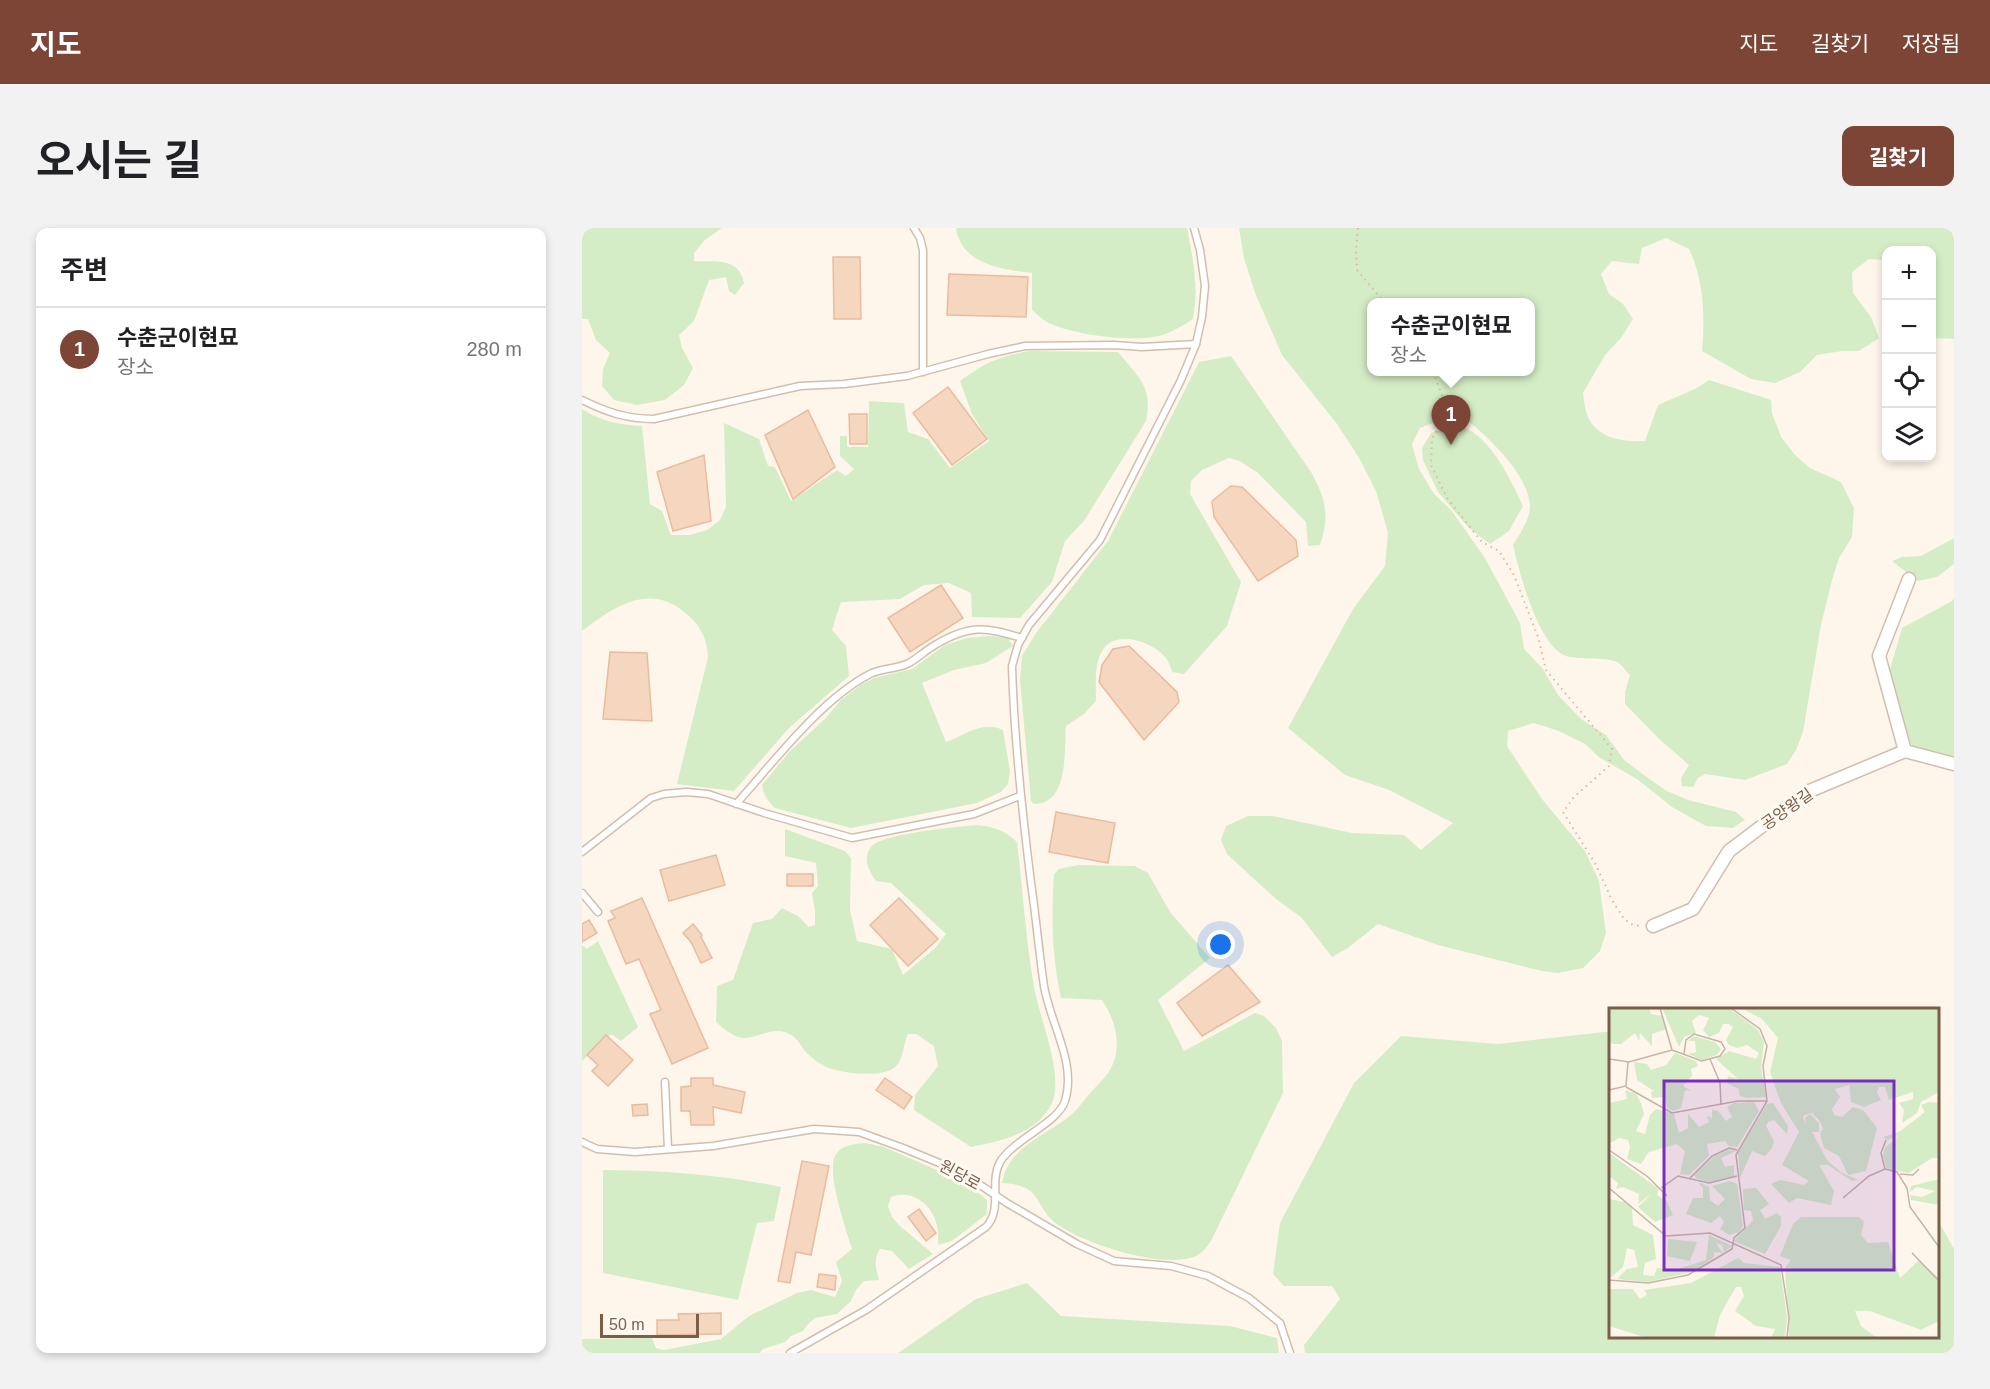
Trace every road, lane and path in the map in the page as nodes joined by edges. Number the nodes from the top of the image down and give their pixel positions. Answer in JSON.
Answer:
{"nodes":[{"id":1,"x":914,"y":228,"type":"edge"},
{"id":2,"x":1194,"y":228,"type":"edge"},
{"id":3,"x":1358,"y":228,"type":"edge"},
{"id":4,"x":1380,"y":298,"type":"edge"},
{"id":5,"x":1196,"y":344,"type":"junction"},
{"id":6,"x":923,"y":372,"type":"junction"},
{"id":7,"x":1435,"y":376,"type":"edge"},
{"id":8,"x":582,"y":400,"type":"edge"},
{"id":9,"x":1909,"y":579,"type":"dead end"},
{"id":10,"x":1022,"y":638,"type":"junction"},
{"id":11,"x":1905,"y":751,"type":"junction"},
{"id":12,"x":1954,"y":764,"type":"edge"},
{"id":13,"x":1020,"y":796,"type":"junction"},
{"id":14,"x":736,"y":804,"type":"junction"},
{"id":15,"x":582,"y":852,"type":"edge"},
{"id":16,"x":582,"y":893,"type":"edge"},
{"id":17,"x":598,"y":912,"type":"dead end"},
{"id":18,"x":1653,"y":926,"type":"joint"},
{"id":19,"x":665,"y":1082,"type":"dead end"},
{"id":20,"x":582,"y":1142,"type":"edge"},
{"id":21,"x":668,"y":1149,"type":"junction"},
{"id":22,"x":996,"y":1196,"type":"junction"},
{"id":23,"x":790,"y":1353,"type":"edge"},
{"id":24,"x":1290,"y":1353,"type":"edge"}],
"edges":[{"from":1,"to":6,"type":"lane"},
{"from":2,"to":5,"type":"lane"},
{"from":3,"to":4,"type":"path"},
{"from":5,"to":6,"type":"lane"},
{"from":5,"to":10,"type":"lane"},
{"from":6,"to":8,"type":"lane"},
{"from":7,"to":18,"type":"path"},
{"from":9,"to":11,"type":"street"},
{"from":10,"to":13,"type":"lane"},
{"from":10,"to":14,"type":"lane"},
{"from":11,"to":12,"type":"street"},
{"from":11,"to":18,"type":"street","name":"공양왕길"},
{"from":13,"to":14,"type":"lane"},
{"from":13,"to":22,"type":"lane"},
{"from":14,"to":15,"type":"lane"},
{"from":16,"to":17,"type":"lane"},
{"from":19,"to":21,"type":"lane"},
{"from":20,"to":21,"type":"lane","name":"원당로"},
{"from":21,"to":22,"type":"lane","name":"원당로"},
{"from":22,"to":23,"type":"lane"},
{"from":22,"to":24,"type":"lane","name":"원당로"}]}
